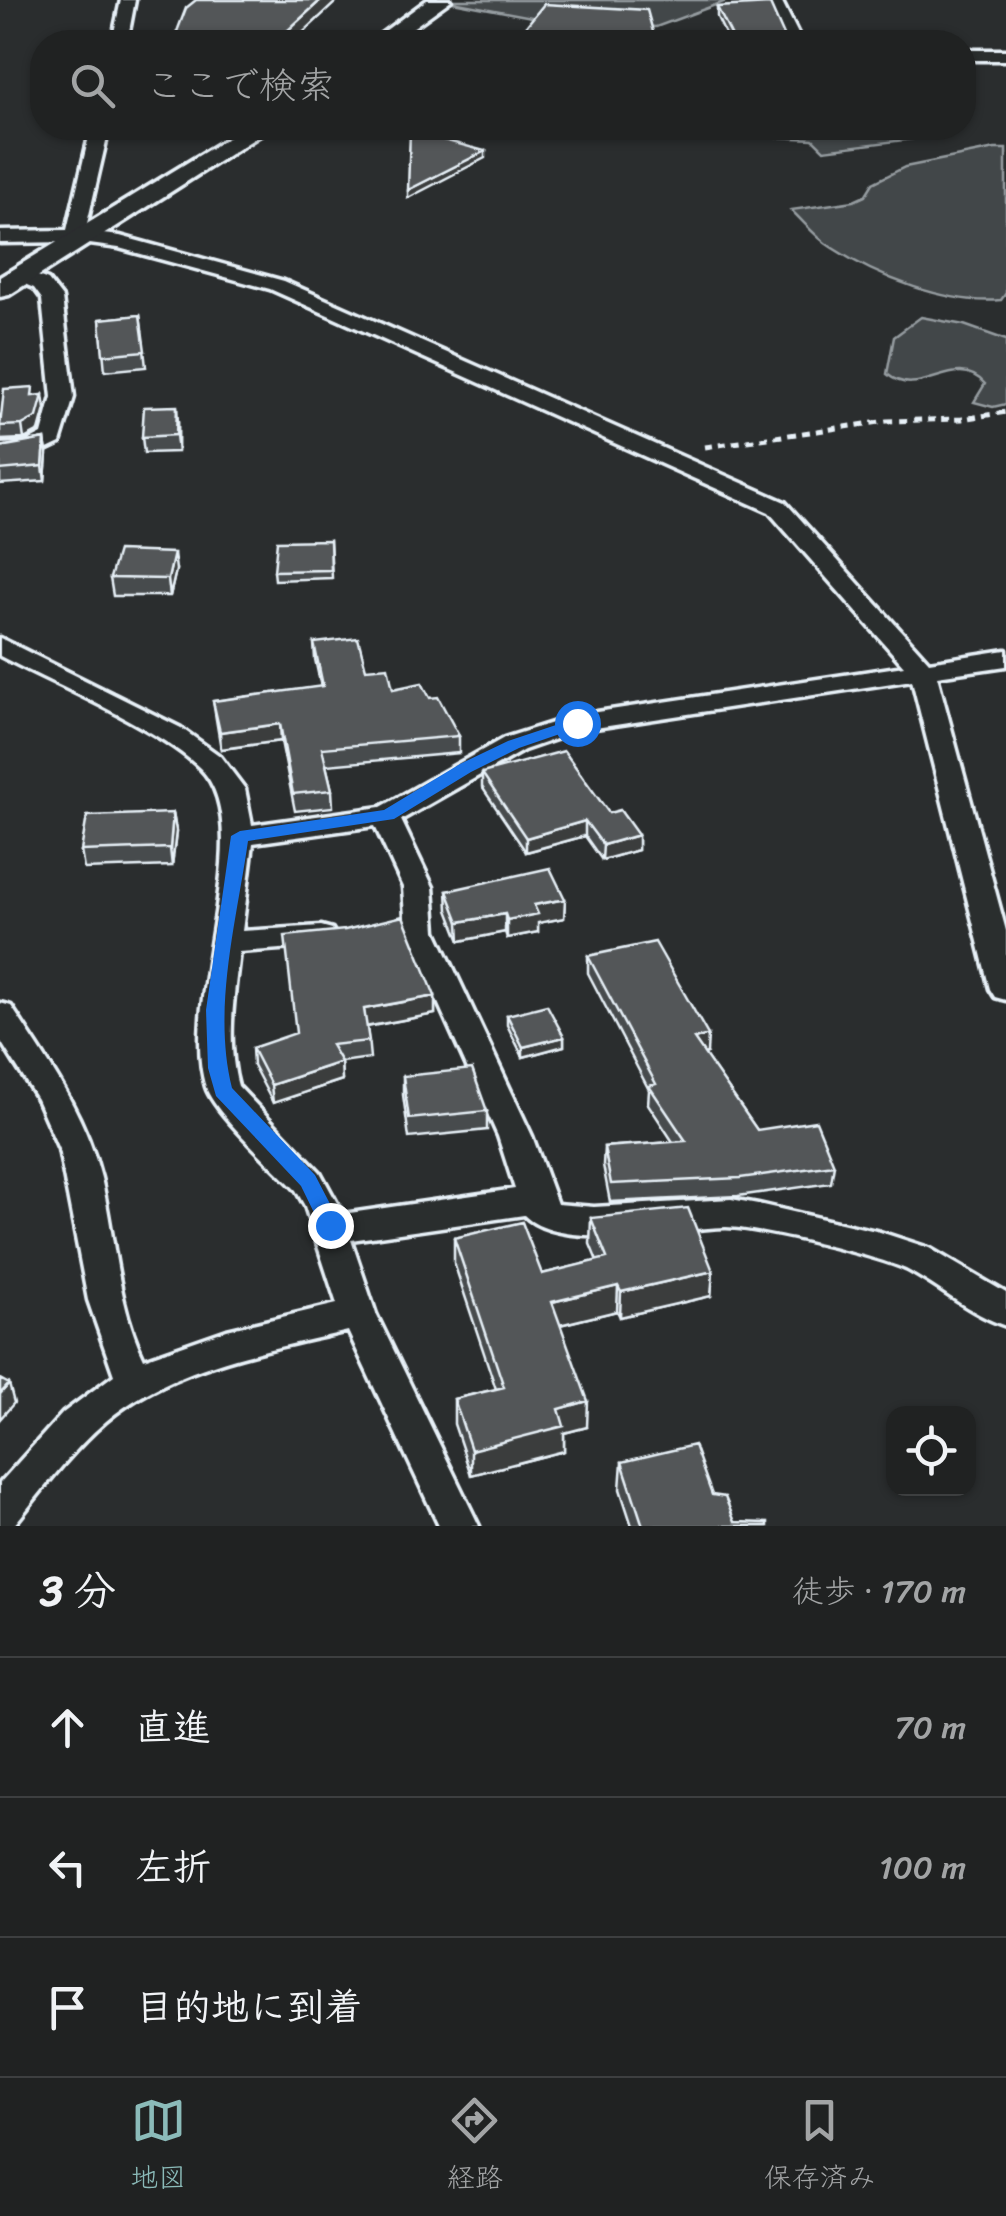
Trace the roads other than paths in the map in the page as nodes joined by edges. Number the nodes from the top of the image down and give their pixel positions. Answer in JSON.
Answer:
{"nodes":[{"id":1,"x":128,"y":0,"type":"edge"},
{"id":2,"x":441,"y":0,"type":"edge"},
{"id":3,"x":774,"y":0,"type":"edge"},
{"id":4,"x":122,"y":30,"type":"edge"},
{"id":5,"x":397,"y":30,"type":"edge"},
{"id":6,"x":789,"y":30,"type":"edge"},
{"id":7,"x":976,"y":55,"type":"edge"},
{"id":8,"x":1006,"y":55,"type":"edge"},
{"id":9,"x":98,"y":140,"type":"edge"},
{"id":10,"x":239,"y":140,"type":"edge"},
{"id":11,"x":0,"y":237,"type":"edge"},
{"id":12,"x":80,"y":237,"type":"junction"},
{"id":13,"x":11,"y":283,"type":"edge"},
{"id":14,"x":0,"y":451,"type":"edge"},
{"id":15,"x":0,"y":646,"type":"edge"},
{"id":16,"x":1006,"y":658,"type":"edge"},
{"id":17,"x":922,"y":671,"type":"junction"},
{"id":18,"x":385,"y":816,"type":"junction"},
{"id":19,"x":240,"y":836,"type":"junction"},
{"id":20,"x":345,"y":934,"type":"edge"},
{"id":21,"x":223,"y":943,"type":"junction"},
{"id":22,"x":1006,"y":989,"type":"edge"},
{"id":23,"x":0,"y":1014,"type":"edge"},
{"id":24,"x":534,"y":1200,"type":"junction"},
{"id":25,"x":332,"y":1230,"type":"junction"},
{"id":26,"x":1006,"y":1311,"type":"edge"},
{"id":27,"x":358,"y":1314,"type":"junction"},
{"id":28,"x":137,"y":1382,"type":"junction"},
{"id":29,"x":0,"y":1512,"type":"edge"},
{"id":30,"x":459,"y":1526,"type":"edge"}],
"edges":[{"from":1,"to":4,"type":"street"},
{"from":2,"to":5,"type":"main road"},
{"from":3,"to":6,"type":"street"},
{"from":7,"to":8,"type":"street"},
{"from":9,"to":12,"type":"street"},
{"from":10,"to":12,"type":"main road"},
{"from":11,"to":12,"type":"street"},
{"from":12,"to":13,"type":"main road"},
{"from":12,"to":17,"type":"street"},
{"from":13,"to":14,"type":"street"},
{"from":15,"to":19,"type":"street"},
{"from":16,"to":17,"type":"street"},
{"from":17,"to":18,"type":"street"},
{"from":17,"to":22,"type":"street"},
{"from":18,"to":19,"type":"street"},
{"from":18,"to":24,"type":"street"},
{"from":19,"to":21,"type":"street"},
{"from":20,"to":21,"type":"street"},
{"from":21,"to":25,"type":"street"},
{"from":23,"to":28,"type":"street"},
{"from":24,"to":25,"type":"street"},
{"from":24,"to":26,"type":"street"},
{"from":25,"to":27,"type":"street"},
{"from":27,"to":28,"type":"street"},
{"from":27,"to":30,"type":"street"},
{"from":28,"to":29,"type":"street"}]}
